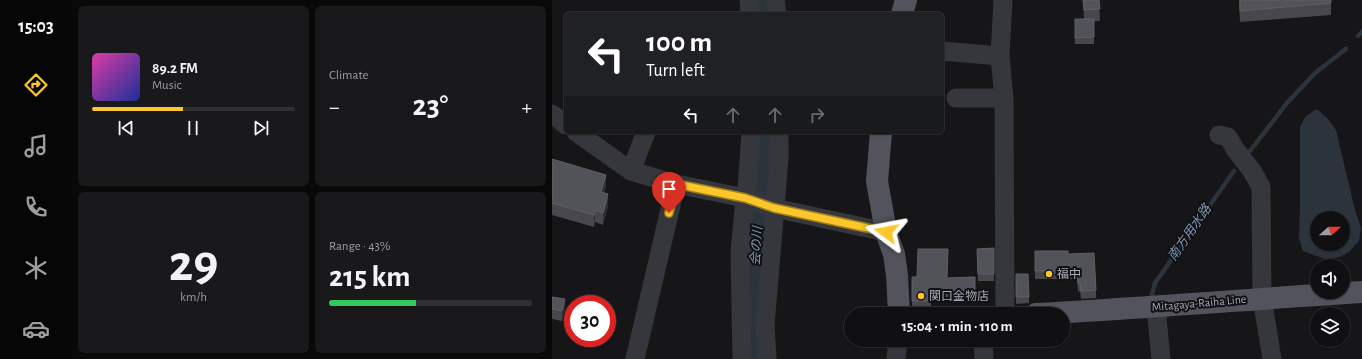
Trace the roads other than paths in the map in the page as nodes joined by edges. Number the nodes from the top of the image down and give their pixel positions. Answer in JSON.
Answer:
{"nodes":[{"id":1,"x":749,"y":0,"type":"edge"},
{"id":2,"x":775,"y":0,"type":"edge"},
{"id":3,"x":906,"y":0,"type":"edge"},
{"id":4,"x":1003,"y":0,"type":"edge"},
{"id":5,"x":750,"y":12,"type":"edge"},
{"id":6,"x":777,"y":12,"type":"edge"},
{"id":7,"x":903,"y":12,"type":"edge"},
{"id":8,"x":944,"y":51,"type":"edge"},
{"id":9,"x":1000,"y":56,"type":"junction"},
{"id":10,"x":956,"y":98,"type":"dead end"},
{"id":11,"x":1004,"y":98,"type":"junction"},
{"id":12,"x":552,"y":114,"type":"edge"},
{"id":13,"x":564,"y":123,"type":"edge"},
{"id":14,"x":579,"y":134,"type":"edge"},
{"id":15,"x":645,"y":134,"type":"edge"},
{"id":16,"x":751,"y":134,"type":"edge"},
{"id":17,"x":779,"y":134,"type":"edge"},
{"id":18,"x":881,"y":134,"type":"edge"},
{"id":19,"x":1219,"y":135,"type":"dead end"},
{"id":20,"x":631,"y":171,"type":"junction"},
{"id":21,"x":676,"y":184,"type":"junction"},
{"id":22,"x":759,"y":203,"type":"junction"},
{"id":23,"x":886,"y":232,"type":"junction"},
{"id":24,"x":1362,"y":292,"type":"edge"},
{"id":25,"x":1262,"y":298,"type":"junction"},
{"id":26,"x":899,"y":307,"type":"edge"},
{"id":27,"x":1005,"y":307,"type":"edge"},
{"id":28,"x":1152,"y":307,"type":"junction"},
{"id":29,"x":1070,"y":312,"type":"edge"},
{"id":30,"x":897,"y":347,"type":"edge"},
{"id":31,"x":983,"y":347,"type":"edge"},
{"id":32,"x":634,"y":359,"type":"edge"},
{"id":33,"x":742,"y":359,"type":"edge"},
{"id":34,"x":766,"y":359,"type":"edge"},
{"id":35,"x":896,"y":359,"type":"edge"},
{"id":36,"x":984,"y":359,"type":"edge"},
{"id":37,"x":1161,"y":359,"type":"edge"},
{"id":38,"x":1272,"y":359,"type":"edge"}],
"edges":[{"from":1,"to":5,"type":"street"},
{"from":2,"to":6,"type":"street"},
{"from":3,"to":7,"type":"main road"},
{"from":4,"to":9,"type":"street"},
{"from":8,"to":9,"type":"street"},
{"from":9,"to":11,"type":"street"},
{"from":10,"to":11,"type":"street"},
{"from":11,"to":27,"type":"street"},
{"from":12,"to":13,"type":"street"},
{"from":14,"to":20,"type":"street"},
{"from":15,"to":20,"type":"street"},
{"from":16,"to":22,"type":"street"},
{"from":17,"to":22,"type":"street"},
{"from":18,"to":23,"type":"main road"},
{"from":19,"to":25,"type":"street"},
{"from":20,"to":21,"type":"street"},
{"from":21,"to":22,"type":"street"},
{"from":21,"to":32,"type":"street"},
{"from":22,"to":23,"type":"street"},
{"from":22,"to":33,"type":"street"},
{"from":22,"to":34,"type":"street"},
{"from":23,"to":26,"type":"main road"},
{"from":24,"to":25,"type":"main road","name":"Mitagaya-Raiha Line"},
{"from":25,"to":28,"type":"main road","name":"Mitagaya-Raiha Line"},
{"from":25,"to":38,"type":"street"},
{"from":28,"to":29,"type":"main road","name":"Mitagaya-Raiha Line"},
{"from":28,"to":37,"type":"street"},
{"from":30,"to":35,"type":"street"},
{"from":31,"to":36,"type":"street"}]}
